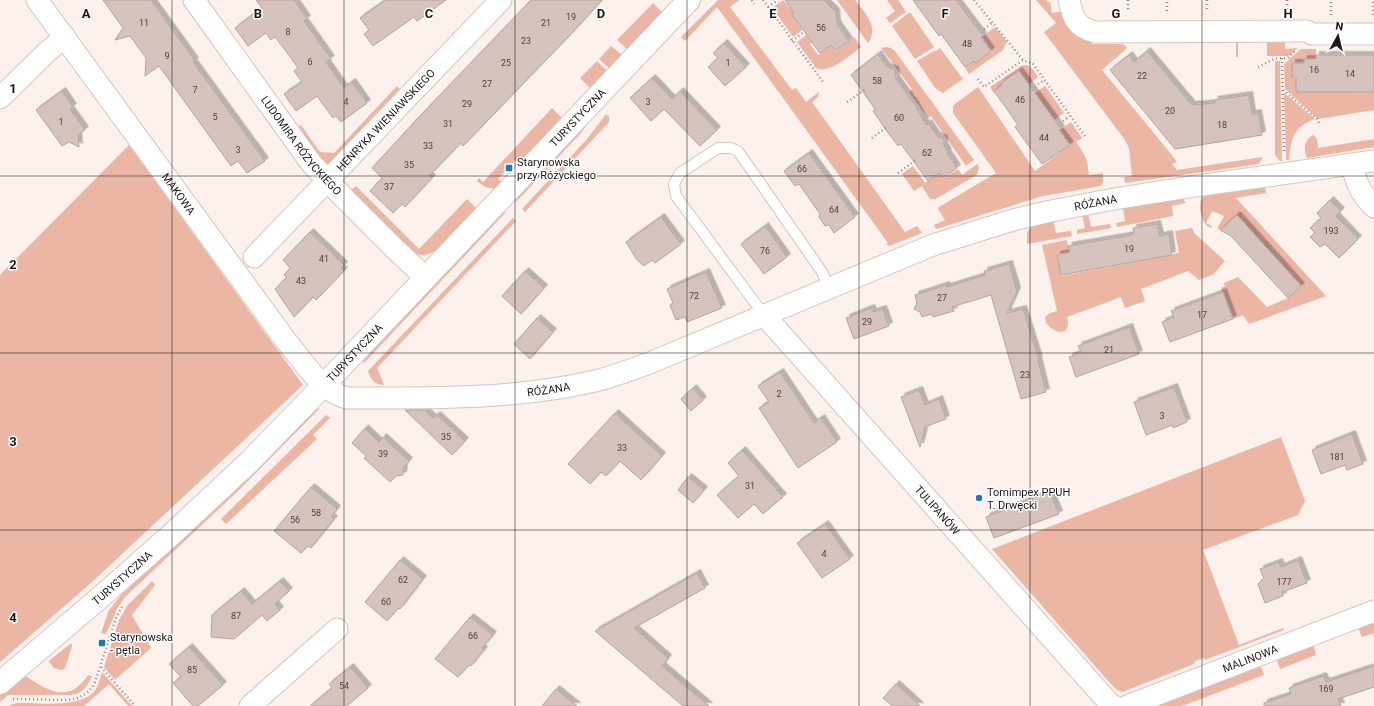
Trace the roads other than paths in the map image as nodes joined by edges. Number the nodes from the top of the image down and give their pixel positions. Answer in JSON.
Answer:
{"nodes":[{"id":1,"x":37,"y":0,"type":"edge"},
{"id":2,"x":194,"y":0,"type":"edge"},
{"id":3,"x":501,"y":0,"type":"edge"},
{"id":4,"x":689,"y":0,"type":"edge"},
{"id":5,"x":1069,"y":0,"type":"edge"},
{"id":6,"x":1374,"y":26,"type":"edge"},
{"id":7,"x":65,"y":38,"type":"junction"},
{"id":8,"x":0,"y":98,"type":"edge"},
{"id":9,"x":1374,"y":161,"type":"edge"},
{"id":10,"x":1352,"y":165,"type":"junction"},
{"id":11,"x":328,"y":181,"type":"junction"},
{"id":12,"x":1374,"y":207,"type":"edge"},
{"id":13,"x":254,"y":257,"type":"dead end"},
{"id":14,"x":426,"y":278,"type":"junction"},
{"id":15,"x":829,"y":288,"type":"junction"},
{"id":16,"x":764,"y":315,"type":"junction"},
{"id":17,"x":324,"y":385,"type":"junction"},
{"id":18,"x":1374,"y":611,"type":"edge"},
{"id":19,"x":337,"y":629,"type":"dead end"},
{"id":20,"x":0,"y":683,"type":"edge"},
{"id":21,"x":250,"y":706,"type":"edge"},
{"id":22,"x":1112,"y":706,"type":"edge"},
{"id":23,"x":1127,"y":706,"type":"edge"}],
"edges":[{"from":1,"to":7,"type":"street","name":"MAKOWA"},
{"from":2,"to":11,"type":"street","name":"LUDOMIRA RÓŻYCKIEGO"},
{"from":3,"to":11,"type":"street","name":"HENRYKA WIENIAWSKIEGO"},
{"from":4,"to":14,"type":"street","name":"TURYSTYCZNA"},
{"from":5,"to":6,"type":"street"},
{"from":7,"to":8,"type":"street"},
{"from":7,"to":17,"type":"street","name":"MAKOWA"},
{"from":9,"to":10,"type":"street","name":"RÓŻANA"},
{"from":10,"to":12,"type":"street"},
{"from":10,"to":15,"type":"street","name":"RÓŻANA"},
{"from":11,"to":13,"type":"street","name":"HENRYKA WIENIAWSKIEGO"},
{"from":11,"to":14,"type":"street","name":"LUDOMIRA RÓŻYCKIEGO"},
{"from":14,"to":17,"type":"street","name":"TURYSTYCZNA"},
{"from":15,"to":16,"type":"street","name":"RÓŻANA"},
{"from":15,"to":16,"type":"lane"},
{"from":16,"to":17,"type":"street","name":"RÓŻANA"},
{"from":16,"to":22,"type":"street","name":"TULIPANÓW"},
{"from":17,"to":20,"type":"street","name":"TURYSTYCZNA"},
{"from":18,"to":23,"type":"street","name":"MALINOWA"},
{"from":19,"to":21,"type":"street"}]}
